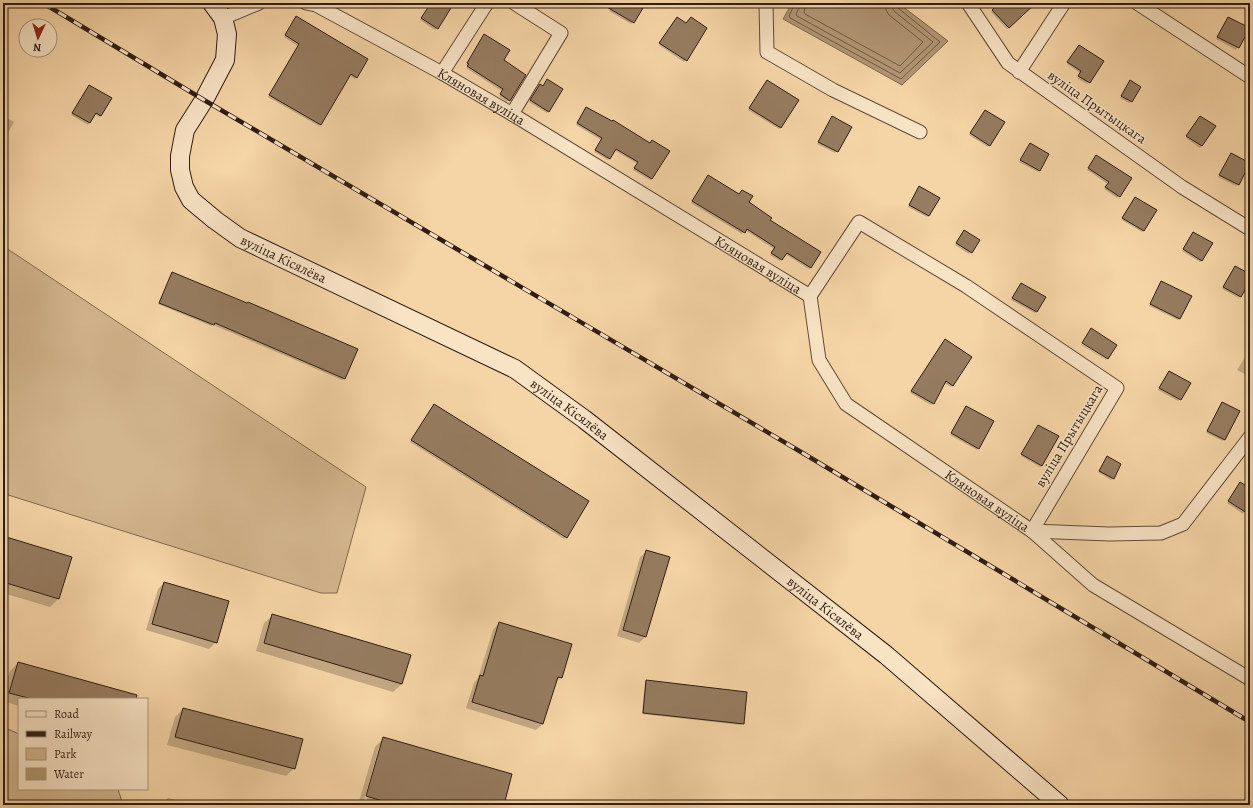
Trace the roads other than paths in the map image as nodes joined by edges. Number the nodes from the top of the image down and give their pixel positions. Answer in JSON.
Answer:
{"nodes":[{"id":1,"x":212,"y":3,"type":"edge"},
{"id":2,"x":259,"y":3,"type":"edge"},
{"id":3,"x":306,"y":3,"type":"edge"},
{"id":4,"x":487,"y":3,"type":"edge"},
{"id":5,"x":514,"y":3,"type":"edge"},
{"id":6,"x":766,"y":3,"type":"edge"},
{"id":7,"x":968,"y":3,"type":"edge"},
{"id":8,"x":1064,"y":3,"type":"edge"},
{"id":9,"x":1137,"y":3,"type":"edge"},
{"id":10,"x":223,"y":18,"type":"junction"},
{"id":11,"x":1019,"y":72,"type":"junction"},
{"id":12,"x":442,"y":73,"type":"junction"},
{"id":13,"x":1249,"y":75,"type":"edge"},
{"id":14,"x":512,"y":114,"type":"junction"},
{"id":15,"x":920,"y":132,"type":"dead end"},
{"id":16,"x":1250,"y":229,"type":"edge"},
{"id":17,"x":810,"y":296,"type":"junction"},
{"id":18,"x":1250,"y":437,"type":"edge"},
{"id":19,"x":1032,"y":531,"type":"junction"},
{"id":20,"x":1250,"y":679,"type":"edge"},
{"id":21,"x":1060,"y":805,"type":"edge"}],
"edges":[{"from":1,"to":10,"type":"street"},
{"from":2,"to":10,"type":"street"},
{"from":3,"to":12,"type":"street","name":"Кляновая вуліца"},
{"from":4,"to":12,"type":"street"},
{"from":5,"to":14,"type":"street"},
{"from":6,"to":15,"type":"street"},
{"from":7,"to":11,"type":"street","name":"вуліца Прытыцкага"},
{"from":8,"to":11,"type":"street"},
{"from":9,"to":13,"type":"street"},
{"from":10,"to":21,"type":"street","name":"вуліца Кісялёва"},
{"from":11,"to":16,"type":"street","name":"вуліца Прытыцкага"},
{"from":12,"to":14,"type":"street","name":"Кляновая вуліца"},
{"from":14,"to":17,"type":"street","name":"Кляновая вуліца"},
{"from":17,"to":19,"type":"street","name":"Кляновая вуліца"},
{"from":17,"to":19,"type":"street","name":"вуліца Прытыцкага"},
{"from":18,"to":19,"type":"street"},
{"from":19,"to":20,"type":"street","name":"Кляновая вуліца"}]}
